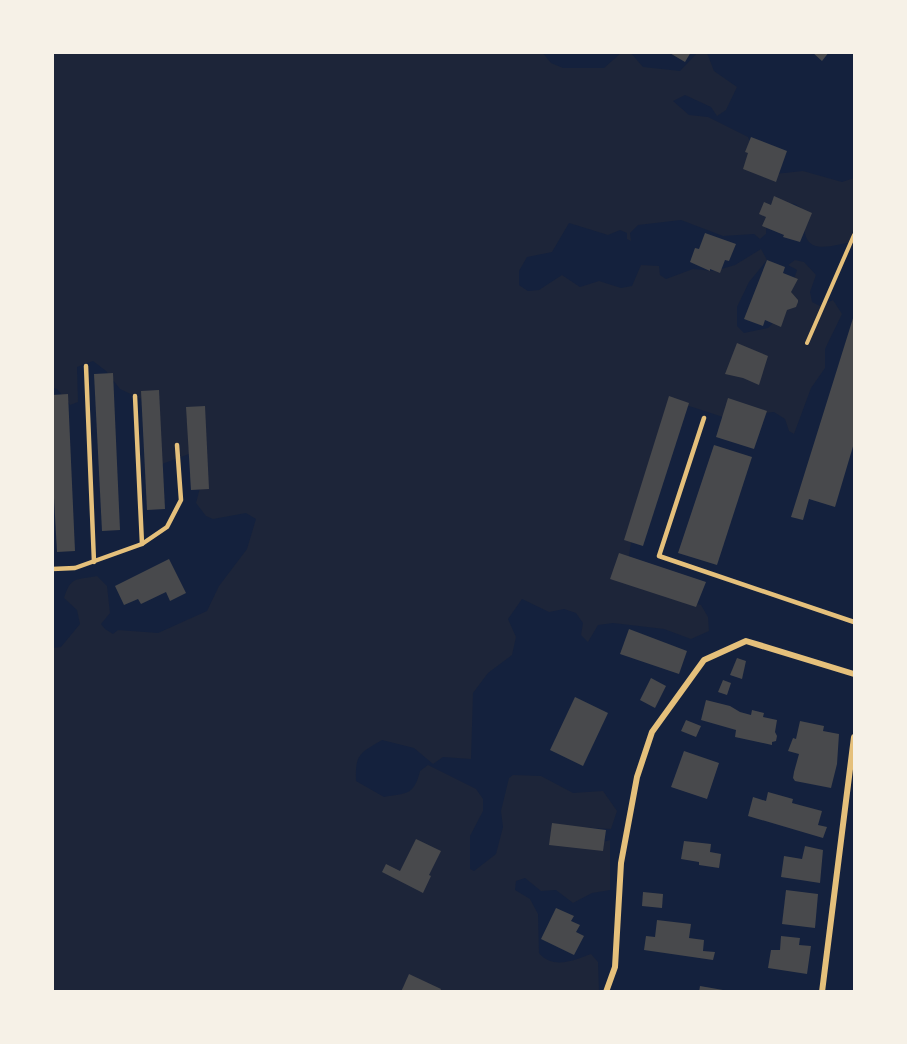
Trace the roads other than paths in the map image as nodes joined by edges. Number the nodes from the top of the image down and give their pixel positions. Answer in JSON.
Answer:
{"nodes":[{"id":1,"x":86,"y":366,"type":"dead end"},
{"id":2,"x":135,"y":396,"type":"dead end"},
{"id":3,"x":704,"y":418,"type":"dead end"},
{"id":4,"x":177,"y":445,"type":"dead end"},
{"id":5,"x":142,"y":544,"type":"junction"},
{"id":6,"x":94,"y":562,"type":"junction"},
{"id":7,"x":52,"y":569,"type":"edge"},
{"id":8,"x":855,"y":622,"type":"edge"},
{"id":9,"x":855,"y":674,"type":"edge"},
{"id":10,"x":855,"y":737,"type":"edge"},
{"id":11,"x":606,"y":992,"type":"edge"},
{"id":12,"x":822,"y":992,"type":"edge"}],
"edges":[{"from":1,"to":6,"type":"lane"},
{"from":2,"to":5,"type":"lane"},
{"from":3,"to":8,"type":"lane"},
{"from":4,"to":5,"type":"lane"},
{"from":5,"to":6,"type":"lane"},
{"from":6,"to":7,"type":"lane"},
{"from":9,"to":11,"type":"street"},
{"from":10,"to":12,"type":"street"}]}
